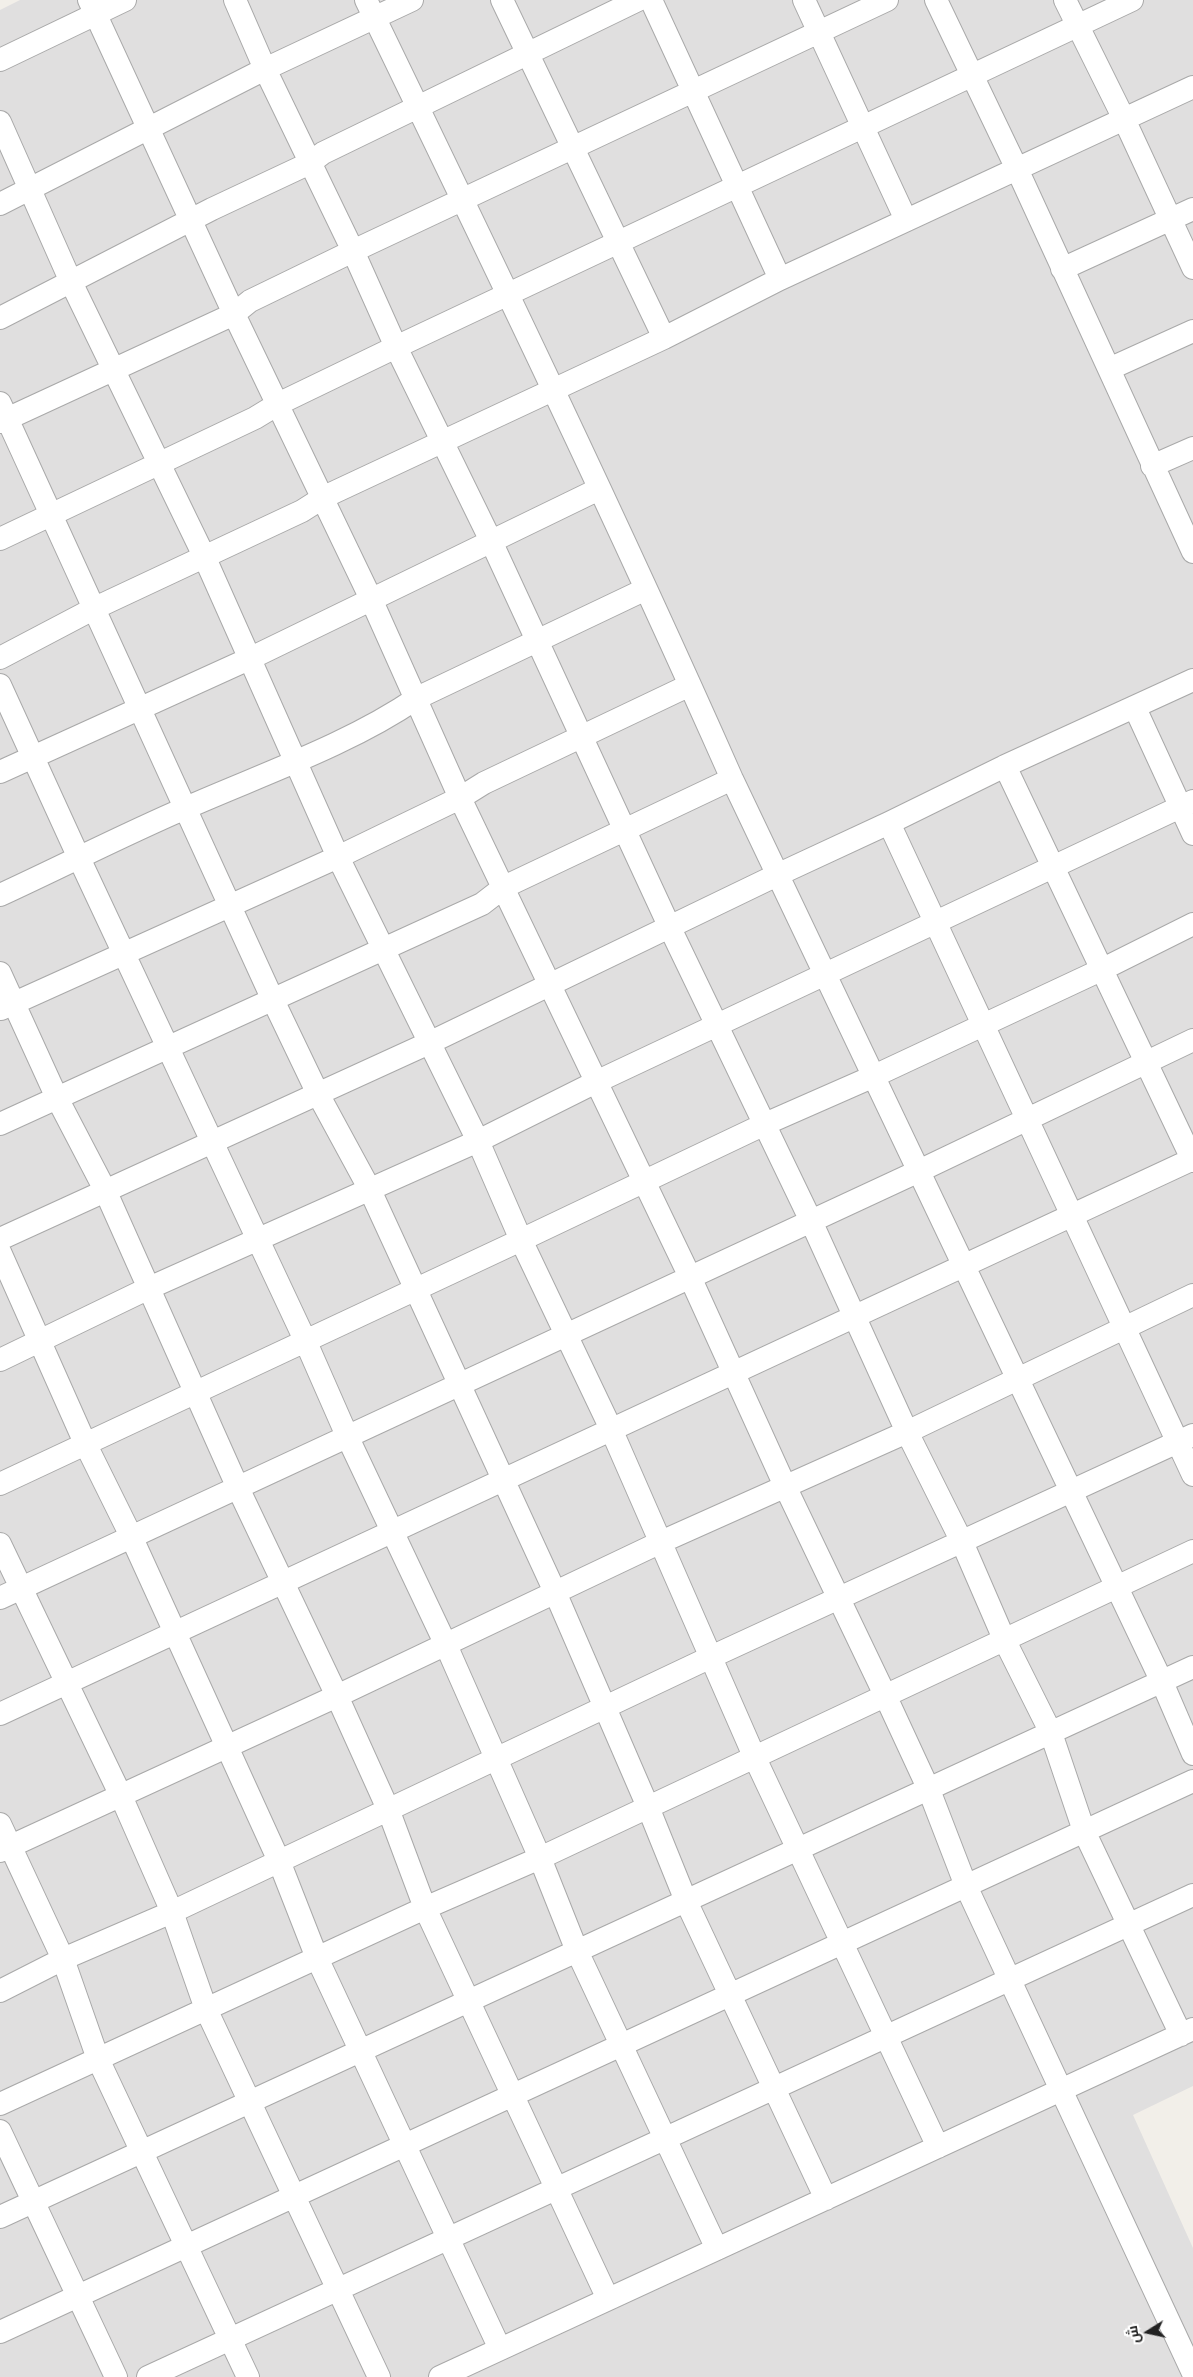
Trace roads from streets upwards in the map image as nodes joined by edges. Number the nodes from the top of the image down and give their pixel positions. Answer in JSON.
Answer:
{"nodes":[{"id":1,"x":125,"y":0,"type":"edge"},
{"id":2,"x":235,"y":0,"type":"edge"},
{"id":3,"x":412,"y":0,"type":"edge"},
{"id":4,"x":502,"y":0,"type":"edge"},
{"id":5,"x":638,"y":0,"type":"edge"},
{"id":6,"x":651,"y":0,"type":"edge"},
{"id":7,"x":804,"y":0,"type":"edge"},
{"id":8,"x":887,"y":0,"type":"edge"},
{"id":9,"x":936,"y":0,"type":"edge"},
{"id":10,"x":1065,"y":0,"type":"edge"},
{"id":11,"x":1132,"y":0,"type":"edge"},
{"id":12,"x":92,"y":7,"type":"edge"},
{"id":13,"x":370,"y":9,"type":"edge"},
{"id":14,"x":1078,"y":27,"type":"junction"},
{"id":15,"x":819,"y":32,"type":"junction"},
{"id":16,"x":528,"y":54,"type":"junction"},
{"id":17,"x":0,"y":60,"type":"edge"},
{"id":18,"x":265,"y":69,"type":"junction"},
{"id":19,"x":973,"y":75,"type":"junction"},
{"id":20,"x":1193,"y":88,"type":"edge"},
{"id":21,"x":693,"y":91,"type":"junction"},
{"id":22,"x":419,"y":106,"type":"junction"},
{"id":23,"x":1124,"y":119,"type":"junction"},
{"id":24,"x":0,"y":122,"type":"edge"},
{"id":25,"x":864,"y":127,"type":"junction"},
{"id":26,"x":149,"y":128,"type":"junction"},
{"id":27,"x":574,"y":148,"type":"junction"},
{"id":28,"x":310,"y":163,"type":"junction"},
{"id":29,"x":1017,"y":169,"type":"junction"},
{"id":30,"x":738,"y":187,"type":"junction"},
{"id":31,"x":30,"y":189,"type":"junction"},
{"id":32,"x":464,"y":200,"type":"junction"},
{"id":33,"x":0,"y":204,"type":"edge"},
{"id":34,"x":1193,"y":209,"type":"edge"},
{"id":35,"x":906,"y":220,"type":"junction"},
{"id":36,"x":1171,"y":220,"type":"junction"},
{"id":37,"x":191,"y":222,"type":"junction"},
{"id":38,"x":618,"y":242,"type":"junction"},
{"id":39,"x":353,"y":251,"type":"junction"},
{"id":40,"x":1193,"y":268,"type":"edge"},
{"id":41,"x":1062,"y":269,"type":"junction"},
{"id":42,"x":780,"y":279,"type":"junction"},
{"id":43,"x":71,"y":282,"type":"junction"},
{"id":44,"x":507,"y":294,"type":"junction"},
{"id":45,"x":234,"y":314,"type":"junction"},
{"id":46,"x":0,"y":318,"type":"edge"},
{"id":47,"x":1193,"y":331,"type":"edge"},
{"id":48,"x":664,"y":338,"type":"junction"},
{"id":49,"x":396,"y":347,"type":"junction"},
{"id":50,"x":1109,"y":369,"type":"junction"},
{"id":51,"x":115,"y":370,"type":"junction"},
{"id":52,"x":552,"y":390,"type":"junction"},
{"id":53,"x":278,"y":404,"type":"junction"},
{"id":54,"x":3,"y":415,"type":"edge"},
{"id":55,"x":443,"y":440,"type":"junction"},
{"id":56,"x":1193,"y":448,"type":"edge"},
{"id":57,"x":160,"y":462,"type":"junction"},
{"id":58,"x":1152,"y":466,"type":"junction"},
{"id":59,"x":599,"y":489,"type":"junction"},
{"id":60,"x":324,"y":497,"type":"junction"},
{"id":61,"x":51,"y":513,"type":"junction"},
{"id":62,"x":0,"y":539,"type":"edge"},
{"id":63,"x":491,"y":541,"type":"junction"},
{"id":64,"x":1193,"y":552,"type":"edge"},
{"id":65,"x":204,"y":556,"type":"junction"},
{"id":66,"x":646,"y":589,"type":"junction"},
{"id":67,"x":371,"y":599,"type":"junction"},
{"id":68,"x":95,"y":608,"type":"junction"},
{"id":69,"x":537,"y":640,"type":"junction"},
{"id":70,"x":0,"y":658,"type":"edge"},
{"id":71,"x":251,"y":658,"type":"junction"},
{"id":72,"x":1193,"y":680,"type":"edge"},
{"id":73,"x":0,"y":685,"type":"edge"},
{"id":74,"x":690,"y":685,"type":"junction"},
{"id":75,"x":417,"y":698,"type":"junction"},
{"id":76,"x":140,"y":708,"type":"junction"},
{"id":77,"x":1135,"y":708,"type":"junction"},
{"id":78,"x":580,"y":736,"type":"junction"},
{"id":79,"x":34,"y":756,"type":"junction"},
{"id":80,"x":296,"y":761,"type":"junction"},
{"id":81,"x":1006,"y":766,"type":"junction"},
{"id":82,"x":0,"y":772,"type":"edge"},
{"id":83,"x":732,"y":779,"type":"junction"},
{"id":84,"x":460,"y":798,"type":"junction"},
{"id":85,"x":1187,"y":804,"type":"edge"},
{"id":86,"x":186,"y":808,"type":"junction"},
{"id":87,"x":889,"y":823,"type":"junction"},
{"id":88,"x":625,"y":830,"type":"junction"},
{"id":89,"x":1193,"y":834,"type":"edge"},
{"id":90,"x":338,"y":857,"type":"junction"},
{"id":91,"x":79,"y":858,"type":"junction"},
{"id":92,"x":1055,"y":867,"type":"junction"},
{"id":93,"x":777,"y":875,"type":"junction"},
{"id":94,"x":504,"y":887,"type":"junction"},
{"id":95,"x":0,"y":895,"type":"edge"},
{"id":96,"x":231,"y":907,"type":"junction"},
{"id":97,"x":936,"y":924,"type":"junction"},
{"id":98,"x":1193,"y":924,"type":"edge"},
{"id":99,"x":670,"y":928,"type":"junction"},
{"id":100,"x":384,"y":949,"type":"junction"},
{"id":101,"x":123,"y":953,"type":"junction"},
{"id":102,"x":1103,"y":969,"type":"junction"},
{"id":103,"x":0,"y":974,"type":"edge"},
{"id":104,"x":826,"y":976,"type":"junction"},
{"id":105,"x":550,"y":985,"type":"junction"},
{"id":106,"x":272,"y":998,"type":"junction"},
{"id":107,"x":7,"y":1006,"type":"edge"},
{"id":108,"x":981,"y":1024,"type":"junction"},
{"id":109,"x":717,"y":1025,"type":"junction"},
{"id":110,"x":1193,"y":1040,"type":"edge"},
{"id":111,"x":429,"y":1043,"type":"junction"},
{"id":112,"x":167,"y":1046,"type":"junction"},
{"id":113,"x":1146,"y":1062,"type":"junction"},
{"id":114,"x":872,"y":1077,"type":"junction"},
{"id":115,"x":596,"y":1082,"type":"junction"},
{"id":116,"x":318,"y":1094,"type":"junction"},
{"id":117,"x":58,"y":1098,"type":"junction"},
{"id":118,"x":1027,"y":1121,"type":"junction"},
{"id":119,"x":0,"y":1124,"type":"edge"},
{"id":120,"x":765,"y":1124,"type":"junction"},
{"id":121,"x":211,"y":1141,"type":"junction"},
{"id":122,"x":478,"y":1141,"type":"junction"},
{"id":123,"x":1193,"y":1160,"type":"edge"},
{"id":124,"x":919,"y":1172,"type":"junction"},
{"id":125,"x":644,"y":1180,"type":"junction"},
{"id":126,"x":369,"y":1188,"type":"junction"},
{"id":127,"x":105,"y":1190,"type":"junction"},
{"id":128,"x":1071,"y":1215,"type":"junction"},
{"id":129,"x":811,"y":1221,"type":"junction"},
{"id":130,"x":0,"y":1239,"type":"edge"},
{"id":131,"x":258,"y":1240,"type":"junction"},
{"id":132,"x":521,"y":1240,"type":"junction"},
{"id":133,"x":0,"y":1252,"type":"edge"},
{"id":134,"x":965,"y":1266,"type":"junction"},
{"id":135,"x":690,"y":1277,"type":"junction"},
{"id":136,"x":149,"y":1288,"type":"junction"},
{"id":137,"x":415,"y":1290,"type":"junction"},
{"id":138,"x":1193,"y":1295,"type":"edge"},
{"id":139,"x":855,"y":1315,"type":"junction"},
{"id":140,"x":1124,"y":1328,"type":"junction"},
{"id":141,"x":566,"y":1334,"type":"junction"},
{"id":142,"x":305,"y":1340,"type":"junction"},
{"id":143,"x":39,"y":1342,"type":"junction"},
{"id":144,"x":0,"y":1360,"type":"edge"},
{"id":145,"x":734,"y":1372,"type":"junction"},
{"id":146,"x":1018,"y":1380,"type":"junction"},
{"id":147,"x":459,"y":1386,"type":"junction"},
{"id":148,"x":195,"y":1391,"type":"junction"},
{"id":149,"x":611,"y":1429,"type":"junction"},
{"id":150,"x":907,"y":1432,"type":"junction"},
{"id":151,"x":348,"y":1438,"type":"junction"},
{"id":152,"x":1185,"y":1438,"type":"edge"},
{"id":153,"x":85,"y":1444,"type":"junction"},
{"id":154,"x":1193,"y":1475,"type":"edge"},
{"id":155,"x":504,"y":1480,"type":"junction"},
{"id":156,"x":0,"y":1484,"type":"edge"},
{"id":157,"x":785,"y":1486,"type":"junction"},
{"id":158,"x":238,"y":1488,"type":"junction"},
{"id":159,"x":1070,"y":1492,"type":"junction"},
{"id":160,"x":392,"y":1532,"type":"junction"},
{"id":161,"x":131,"y":1536,"type":"junction"},
{"id":162,"x":661,"y":1542,"type":"junction"},
{"id":163,"x":962,"y":1542,"type":"junction"},
{"id":164,"x":0,"y":1544,"type":"edge"},
{"id":165,"x":1193,"y":1551,"type":"edge"},
{"id":166,"x":282,"y":1581,"type":"junction"},
{"id":167,"x":1117,"y":1587,"type":"junction"},
{"id":168,"x":22,"y":1589,"type":"junction"},
{"id":169,"x":555,"y":1592,"type":"junction"},
{"id":170,"x":0,"y":1598,"type":"edge"},
{"id":171,"x":839,"y":1598,"type":"junction"},
{"id":172,"x":174,"y":1632,"type":"junction"},
{"id":173,"x":1004,"y":1639,"type":"junction"},
{"id":174,"x":446,"y":1644,"type":"junction"},
{"id":175,"x":711,"y":1657,"type":"junction"},
{"id":176,"x":1193,"y":1667,"type":"edge"},
{"id":177,"x":1162,"y":1682,"type":"junction"},
{"id":178,"x":66,"y":1683,"type":"junction"},
{"id":179,"x":885,"y":1695,"type":"junction"},
{"id":180,"x":337,"y":1696,"type":"junction"},
{"id":181,"x":605,"y":1708,"type":"junction"},
{"id":182,"x":0,"y":1714,"type":"edge"},
{"id":183,"x":1051,"y":1733,"type":"junction"},
{"id":184,"x":227,"y":1746,"type":"junction"},
{"id":185,"x":1193,"y":1754,"type":"edge"},
{"id":186,"x":754,"y":1756,"type":"junction"},
{"id":187,"x":496,"y":1760,"type":"junction"},
{"id":188,"x":1193,"y":1781,"type":"edge"},
{"id":189,"x":929,"y":1790,"type":"junction"},
{"id":190,"x":121,"y":1796,"type":"junction"},
{"id":191,"x":648,"y":1807,"type":"junction"},
{"id":192,"x":388,"y":1809,"type":"junction"},
{"id":193,"x":0,"y":1824,"type":"edge"},
{"id":194,"x":1084,"y":1831,"type":"junction"},
{"id":195,"x":5,"y":1848,"type":"edge"},
{"id":196,"x":798,"y":1849,"type":"junction"},
{"id":197,"x":540,"y":1858,"type":"junction"},
{"id":198,"x":279,"y":1861,"type":"junction"},
{"id":199,"x":966,"y":1886,"type":"junction"},
{"id":200,"x":1193,"y":1895,"type":"edge"},
{"id":201,"x":686,"y":1901,"type":"junction"},
{"id":202,"x":425,"y":1908,"type":"junction"},
{"id":203,"x":172,"y":1912,"type":"junction"},
{"id":204,"x":1128,"y":1924,"type":"junction"},
{"id":205,"x":842,"y":1943,"type":"junction"},
{"id":206,"x":577,"y":1951,"type":"junction"},
{"id":207,"x":317,"y":1958,"type":"junction"},
{"id":208,"x":63,"y":1959,"type":"junction"},
{"id":209,"x":1011,"y":1979,"type":"junction"},
{"id":210,"x":0,"y":1991,"type":"edge"},
{"id":211,"x":730,"y":1995,"type":"junction"},
{"id":212,"x":468,"y":2001,"type":"junction"},
{"id":213,"x":206,"y":2009,"type":"junction"},
{"id":214,"x":1187,"y":2032,"type":"edge"},
{"id":215,"x":886,"y":2036,"type":"junction"},
{"id":216,"x":621,"y":2045,"type":"junction"},
{"id":217,"x":361,"y":2051,"type":"junction"},
{"id":218,"x":98,"y":2059,"type":"junction"},
{"id":219,"x":774,"y":2088,"type":"junction"},
{"id":220,"x":1063,"y":2089,"type":"junction"},
{"id":221,"x":512,"y":2095,"type":"junction"},
{"id":222,"x":250,"y":2102,"type":"junction"},
{"id":223,"x":0,"y":2104,"type":"edge"},
{"id":224,"x":0,"y":2131,"type":"edge"},
{"id":225,"x":665,"y":2138,"type":"junction"},
{"id":226,"x":405,"y":2145,"type":"junction"},
{"id":227,"x":938,"y":2147,"type":"junction"},
{"id":228,"x":142,"y":2152,"type":"junction"},
{"id":229,"x":556,"y":2188,"type":"junction"},
{"id":230,"x":294,"y":2196,"type":"junction"},
{"id":231,"x":826,"y":2199,"type":"junction"},
{"id":232,"x":34,"y":2202,"type":"junction"},
{"id":233,"x":0,"y":2217,"type":"edge"},
{"id":234,"x":448,"y":2238,"type":"junction"},
{"id":235,"x":186,"y":2246,"type":"junction"},
{"id":236,"x":717,"y":2249,"type":"junction"},
{"id":237,"x":338,"y":2289,"type":"junction"},
{"id":238,"x":78,"y":2296,"type":"junction"},
{"id":239,"x":608,"y":2299,"type":"junction"},
{"id":240,"x":0,"y":2332,"type":"edge"},
{"id":241,"x":230,"y":2339,"type":"junction"},
{"id":242,"x":500,"y":2349,"type":"junction"},
{"id":243,"x":1193,"y":2373,"type":"edge"},
{"id":244,"x":116,"y":2377,"type":"edge"},
{"id":245,"x":148,"y":2377,"type":"edge"},
{"id":246,"x":248,"y":2377,"type":"edge"},
{"id":247,"x":379,"y":2377,"type":"edge"},
{"id":248,"x":440,"y":2377,"type":"edge"}],
"edges":[{"from":1,"to":12,"type":"street"},
{"from":2,"to":18,"type":"street"},
{"from":3,"to":13,"type":"street"},
{"from":4,"to":16,"type":"street"},
{"from":5,"to":16,"type":"street"},
{"from":6,"to":21,"type":"street"},
{"from":7,"to":15,"type":"street"},
{"from":8,"to":15,"type":"street"},
{"from":9,"to":19,"type":"street"},
{"from":10,"to":14,"type":"street"},
{"from":11,"to":14,"type":"street"},
{"from":12,"to":17,"type":"street"},
{"from":12,"to":26,"type":"street"},
{"from":13,"to":18,"type":"street"},
{"from":13,"to":22,"type":"street"},
{"from":14,"to":19,"type":"street"},
{"from":14,"to":23,"type":"street"},
{"from":15,"to":21,"type":"street"},
{"from":15,"to":25,"type":"street"},
{"from":16,"to":22,"type":"street"},
{"from":16,"to":27,"type":"street"},
{"from":18,"to":26,"type":"street"},
{"from":18,"to":28,"type":"street"},
{"from":19,"to":25,"type":"street"},
{"from":19,"to":29,"type":"street"},
{"from":20,"to":23,"type":"street"},
{"from":21,"to":27,"type":"street"},
{"from":21,"to":30,"type":"street"},
{"from":22,"to":28,"type":"street"},
{"from":22,"to":32,"type":"street"},
{"from":23,"to":29,"type":"street"},
{"from":23,"to":36,"type":"street"},
{"from":24,"to":31,"type":"street"},
{"from":25,"to":30,"type":"street"},
{"from":25,"to":35,"type":"street"},
{"from":26,"to":31,"type":"street"},
{"from":26,"to":37,"type":"street"},
{"from":27,"to":32,"type":"street"},
{"from":27,"to":38,"type":"street"},
{"from":28,"to":37,"type":"street"},
{"from":28,"to":39,"type":"street"},
{"from":29,"to":35,"type":"street"},
{"from":29,"to":41,"type":"street"},
{"from":30,"to":38,"type":"street"},
{"from":30,"to":42,"type":"street"},
{"from":31,"to":33,"type":"street"},
{"from":31,"to":43,"type":"street"},
{"from":32,"to":39,"type":"street"},
{"from":32,"to":44,"type":"street"},
{"from":34,"to":36,"type":"street"},
{"from":35,"to":42,"type":"street"},
{"from":36,"to":40,"type":"street"},
{"from":36,"to":41,"type":"street"},
{"from":37,"to":43,"type":"street"},
{"from":37,"to":45,"type":"street"},
{"from":38,"to":44,"type":"street"},
{"from":38,"to":48,"type":"street"},
{"from":39,"to":45,"type":"street"},
{"from":39,"to":49,"type":"street"},
{"from":41,"to":50,"type":"street"},
{"from":42,"to":48,"type":"street"},
{"from":43,"to":46,"type":"street"},
{"from":43,"to":51,"type":"street"},
{"from":44,"to":49,"type":"street"},
{"from":44,"to":52,"type":"street"},
{"from":45,"to":51,"type":"street"},
{"from":45,"to":53,"type":"street"},
{"from":47,"to":50,"type":"street"},
{"from":48,"to":52,"type":"street"},
{"from":49,"to":53,"type":"street"},
{"from":49,"to":55,"type":"street"},
{"from":50,"to":58,"type":"street"},
{"from":51,"to":54,"type":"street"},
{"from":51,"to":57,"type":"street"},
{"from":52,"to":55,"type":"street"},
{"from":52,"to":59,"type":"street"},
{"from":53,"to":57,"type":"street"},
{"from":53,"to":60,"type":"street"},
{"from":54,"to":61,"type":"street"},
{"from":55,"to":60,"type":"street"},
{"from":55,"to":63,"type":"street"},
{"from":56,"to":58,"type":"street"},
{"from":57,"to":61,"type":"street"},
{"from":57,"to":65,"type":"street"},
{"from":58,"to":64,"type":"street"},
{"from":59,"to":63,"type":"street"},
{"from":59,"to":66,"type":"street"},
{"from":60,"to":65,"type":"street"},
{"from":60,"to":67,"type":"street"},
{"from":61,"to":62,"type":"street"},
{"from":61,"to":68,"type":"street"},
{"from":63,"to":67,"type":"street"},
{"from":63,"to":69,"type":"street"},
{"from":65,"to":68,"type":"street"},
{"from":65,"to":71,"type":"street"},
{"from":66,"to":69,"type":"street"},
{"from":66,"to":74,"type":"street"},
{"from":67,"to":71,"type":"street"},
{"from":67,"to":75,"type":"street"},
{"from":68,"to":70,"type":"street"},
{"from":68,"to":76,"type":"street"},
{"from":69,"to":75,"type":"street"},
{"from":69,"to":78,"type":"street"},
{"from":71,"to":76,"type":"street"},
{"from":71,"to":80,"type":"street"},
{"from":72,"to":77,"type":"street"},
{"from":73,"to":79,"type":"street"},
{"from":74,"to":78,"type":"street"},
{"from":74,"to":83,"type":"street"},
{"from":75,"to":80,"type":"street"},
{"from":75,"to":84,"type":"street"},
{"from":76,"to":79,"type":"street"},
{"from":76,"to":86,"type":"street"},
{"from":77,"to":81,"type":"street"},
{"from":77,"to":85,"type":"street"},
{"from":78,"to":84,"type":"street"},
{"from":78,"to":88,"type":"street"},
{"from":79,"to":82,"type":"street"},
{"from":79,"to":91,"type":"street"},
{"from":80,"to":86,"type":"street"},
{"from":80,"to":90,"type":"street"},
{"from":81,"to":87,"type":"street"},
{"from":81,"to":92,"type":"street"},
{"from":83,"to":88,"type":"street"},
{"from":83,"to":93,"type":"street"},
{"from":84,"to":90,"type":"street"},
{"from":84,"to":94,"type":"street"},
{"from":85,"to":89,"type":"street"},
{"from":85,"to":92,"type":"street"},
{"from":86,"to":91,"type":"street"},
{"from":86,"to":96,"type":"street"},
{"from":87,"to":93,"type":"street"},
{"from":87,"to":97,"type":"street"},
{"from":88,"to":94,"type":"street"},
{"from":88,"to":99,"type":"street"},
{"from":90,"to":96,"type":"street"},
{"from":90,"to":100,"type":"street"},
{"from":91,"to":95,"type":"street"},
{"from":91,"to":101,"type":"street"},
{"from":92,"to":97,"type":"street"},
{"from":92,"to":102,"type":"street"},
{"from":93,"to":99,"type":"street"},
{"from":93,"to":104,"type":"street"},
{"from":94,"to":100,"type":"street"},
{"from":94,"to":105,"type":"street"},
{"from":96,"to":101,"type":"street"},
{"from":96,"to":106,"type":"street"},
{"from":97,"to":104,"type":"street"},
{"from":97,"to":108,"type":"street"},
{"from":98,"to":102,"type":"street"},
{"from":99,"to":105,"type":"street"},
{"from":99,"to":109,"type":"street"},
{"from":100,"to":106,"type":"street"},
{"from":100,"to":111,"type":"street"},
{"from":101,"to":107,"type":"street"},
{"from":101,"to":112,"type":"street"},
{"from":102,"to":108,"type":"street"},
{"from":102,"to":113,"type":"street"},
{"from":103,"to":107,"type":"street"},
{"from":104,"to":109,"type":"street"},
{"from":104,"to":114,"type":"street"},
{"from":105,"to":111,"type":"street"},
{"from":105,"to":115,"type":"street"},
{"from":106,"to":112,"type":"street"},
{"from":106,"to":116,"type":"street"},
{"from":107,"to":117,"type":"street"},
{"from":108,"to":114,"type":"street"},
{"from":108,"to":118,"type":"street"},
{"from":109,"to":115,"type":"street"},
{"from":109,"to":120,"type":"street"},
{"from":110,"to":113,"type":"street"},
{"from":111,"to":116,"type":"street"},
{"from":111,"to":122,"type":"street"},
{"from":112,"to":117,"type":"street"},
{"from":112,"to":121,"type":"street"},
{"from":113,"to":118,"type":"street"},
{"from":113,"to":123,"type":"street"},
{"from":114,"to":120,"type":"street"},
{"from":114,"to":124,"type":"street"},
{"from":115,"to":122,"type":"street"},
{"from":115,"to":125,"type":"street"},
{"from":116,"to":121,"type":"street"},
{"from":116,"to":126,"type":"street"},
{"from":117,"to":119,"type":"street"},
{"from":117,"to":127,"type":"street"},
{"from":118,"to":124,"type":"street"},
{"from":118,"to":128,"type":"street"},
{"from":120,"to":125,"type":"street"},
{"from":120,"to":129,"type":"street"},
{"from":121,"to":127,"type":"street"},
{"from":121,"to":131,"type":"street"},
{"from":122,"to":126,"type":"street"},
{"from":122,"to":132,"type":"street"},
{"from":123,"to":128,"type":"street"},
{"from":124,"to":129,"type":"street"},
{"from":124,"to":134,"type":"street"},
{"from":125,"to":132,"type":"street"},
{"from":125,"to":135,"type":"street"},
{"from":126,"to":131,"type":"street"},
{"from":126,"to":137,"type":"street"},
{"from":127,"to":130,"type":"street"},
{"from":127,"to":136,"type":"street"},
{"from":128,"to":134,"type":"street"},
{"from":128,"to":140,"type":"street"},
{"from":129,"to":135,"type":"street"},
{"from":129,"to":139,"type":"street"},
{"from":131,"to":136,"type":"street"},
{"from":131,"to":142,"type":"street"},
{"from":132,"to":137,"type":"street"},
{"from":132,"to":141,"type":"street"},
{"from":133,"to":143,"type":"street"},
{"from":134,"to":139,"type":"street"},
{"from":134,"to":146,"type":"street"},
{"from":135,"to":141,"type":"street"},
{"from":135,"to":145,"type":"street"},
{"from":136,"to":143,"type":"street"},
{"from":136,"to":148,"type":"street"},
{"from":137,"to":142,"type":"street"},
{"from":137,"to":147,"type":"street"},
{"from":138,"to":140,"type":"street"},
{"from":139,"to":145,"type":"street"},
{"from":139,"to":150,"type":"street"},
{"from":140,"to":146,"type":"street"},
{"from":140,"to":152,"type":"street"},
{"from":141,"to":147,"type":"street"},
{"from":141,"to":149,"type":"street"},
{"from":142,"to":148,"type":"street"},
{"from":142,"to":151,"type":"street"},
{"from":143,"to":144,"type":"street"},
{"from":143,"to":153,"type":"street"},
{"from":145,"to":149,"type":"street"},
{"from":145,"to":157,"type":"street"},
{"from":146,"to":150,"type":"street"},
{"from":146,"to":159,"type":"street"},
{"from":147,"to":151,"type":"street"},
{"from":147,"to":155,"type":"street"},
{"from":148,"to":153,"type":"street"},
{"from":148,"to":158,"type":"street"},
{"from":149,"to":155,"type":"street"},
{"from":149,"to":162,"type":"street"},
{"from":150,"to":157,"type":"street"},
{"from":150,"to":163,"type":"street"},
{"from":151,"to":158,"type":"street"},
{"from":151,"to":160,"type":"street"},
{"from":152,"to":154,"type":"street"},
{"from":152,"to":159,"type":"street"},
{"from":153,"to":156,"type":"street"},
{"from":153,"to":161,"type":"street"},
{"from":155,"to":160,"type":"street"},
{"from":155,"to":169,"type":"street"},
{"from":157,"to":162,"type":"street"},
{"from":157,"to":171,"type":"street"},
{"from":158,"to":161,"type":"street"},
{"from":158,"to":166,"type":"street"},
{"from":159,"to":163,"type":"street"},
{"from":159,"to":167,"type":"street"},
{"from":160,"to":166,"type":"street"},
{"from":160,"to":174,"type":"street"},
{"from":161,"to":168,"type":"street"},
{"from":161,"to":172,"type":"street"},
{"from":162,"to":169,"type":"street"},
{"from":162,"to":175,"type":"street"},
{"from":163,"to":171,"type":"street"},
{"from":163,"to":173,"type":"street"},
{"from":164,"to":168,"type":"street"},
{"from":165,"to":167,"type":"street"},
{"from":166,"to":172,"type":"street"},
{"from":166,"to":180,"type":"street"},
{"from":167,"to":173,"type":"street"},
{"from":167,"to":177,"type":"street"},
{"from":168,"to":170,"type":"street"},
{"from":168,"to":178,"type":"street"},
{"from":169,"to":174,"type":"street"},
{"from":169,"to":181,"type":"street"},
{"from":171,"to":175,"type":"street"},
{"from":171,"to":179,"type":"street"},
{"from":172,"to":178,"type":"street"},
{"from":172,"to":184,"type":"street"},
{"from":173,"to":179,"type":"street"},
{"from":173,"to":183,"type":"street"},
{"from":174,"to":180,"type":"street"},
{"from":174,"to":187,"type":"street"},
{"from":175,"to":181,"type":"street"},
{"from":175,"to":186,"type":"street"},
{"from":176,"to":177,"type":"street"},
{"from":177,"to":183,"type":"street"},
{"from":177,"to":185,"type":"street"},
{"from":178,"to":182,"type":"street"},
{"from":178,"to":190,"type":"street"},
{"from":179,"to":186,"type":"street"},
{"from":179,"to":189,"type":"street"},
{"from":180,"to":184,"type":"street"},
{"from":180,"to":192,"type":"street"},
{"from":181,"to":187,"type":"street"},
{"from":181,"to":191,"type":"street"},
{"from":183,"to":189,"type":"street"},
{"from":183,"to":194,"type":"street"},
{"from":184,"to":190,"type":"street"},
{"from":184,"to":198,"type":"street"},
{"from":186,"to":191,"type":"street"},
{"from":186,"to":196,"type":"street"},
{"from":187,"to":192,"type":"street"},
{"from":187,"to":197,"type":"street"},
{"from":188,"to":194,"type":"street"},
{"from":189,"to":196,"type":"street"},
{"from":189,"to":199,"type":"street"},
{"from":190,"to":195,"type":"street"},
{"from":190,"to":203,"type":"street"},
{"from":191,"to":197,"type":"street"},
{"from":191,"to":201,"type":"street"},
{"from":192,"to":198,"type":"street"},
{"from":192,"to":202,"type":"street"},
{"from":193,"to":195,"type":"street"},
{"from":194,"to":199,"type":"street"},
{"from":194,"to":204,"type":"street"},
{"from":195,"to":208,"type":"street"},
{"from":196,"to":201,"type":"street"},
{"from":196,"to":205,"type":"street"},
{"from":197,"to":202,"type":"street"},
{"from":197,"to":206,"type":"street"},
{"from":198,"to":203,"type":"street"},
{"from":198,"to":207,"type":"street"},
{"from":199,"to":205,"type":"street"},
{"from":199,"to":209,"type":"street"},
{"from":200,"to":204,"type":"street"},
{"from":201,"to":206,"type":"street"},
{"from":201,"to":211,"type":"street"},
{"from":202,"to":207,"type":"street"},
{"from":202,"to":212,"type":"street"},
{"from":203,"to":208,"type":"street"},
{"from":203,"to":213,"type":"street"},
{"from":204,"to":209,"type":"street"},
{"from":204,"to":214,"type":"street"},
{"from":205,"to":211,"type":"street"},
{"from":205,"to":215,"type":"street"},
{"from":206,"to":212,"type":"street"},
{"from":206,"to":216,"type":"street"},
{"from":207,"to":213,"type":"street"},
{"from":207,"to":217,"type":"street"},
{"from":208,"to":210,"type":"street"},
{"from":208,"to":218,"type":"street"},
{"from":209,"to":215,"type":"street"},
{"from":209,"to":220,"type":"street"},
{"from":211,"to":216,"type":"street"},
{"from":211,"to":219,"type":"street"},
{"from":212,"to":217,"type":"street"},
{"from":212,"to":221,"type":"street"},
{"from":213,"to":218,"type":"street"},
{"from":213,"to":222,"type":"street"},
{"from":214,"to":220,"type":"street"},
{"from":215,"to":219,"type":"street"},
{"from":215,"to":227,"type":"street"},
{"from":216,"to":221,"type":"street"},
{"from":216,"to":225,"type":"street"},
{"from":217,"to":222,"type":"street"},
{"from":217,"to":226,"type":"street"},
{"from":218,"to":223,"type":"street"},
{"from":218,"to":228,"type":"street"},
{"from":219,"to":225,"type":"street"},
{"from":219,"to":231,"type":"street"},
{"from":220,"to":227,"type":"street"},
{"from":220,"to":243,"type":"street"},
{"from":221,"to":226,"type":"street"},
{"from":221,"to":229,"type":"street"},
{"from":222,"to":228,"type":"street"},
{"from":222,"to":230,"type":"street"},
{"from":224,"to":232,"type":"street"},
{"from":225,"to":229,"type":"street"},
{"from":225,"to":236,"type":"street"},
{"from":226,"to":230,"type":"street"},
{"from":226,"to":234,"type":"street"},
{"from":227,"to":231,"type":"street"},
{"from":228,"to":232,"type":"street"},
{"from":228,"to":235,"type":"street"},
{"from":229,"to":234,"type":"street"},
{"from":229,"to":239,"type":"street"},
{"from":230,"to":235,"type":"street"},
{"from":230,"to":237,"type":"street"},
{"from":231,"to":236,"type":"street"},
{"from":232,"to":233,"type":"street"},
{"from":232,"to":238,"type":"street"},
{"from":234,"to":237,"type":"street"},
{"from":234,"to":242,"type":"street"},
{"from":235,"to":238,"type":"street"},
{"from":235,"to":241,"type":"street"},
{"from":236,"to":239,"type":"street"},
{"from":237,"to":241,"type":"street"},
{"from":237,"to":247,"type":"street"},
{"from":238,"to":240,"type":"street"},
{"from":238,"to":244,"type":"street"},
{"from":239,"to":242,"type":"street"},
{"from":241,"to":245,"type":"street"},
{"from":241,"to":246,"type":"street"},
{"from":242,"to":248,"type":"street"}]}
